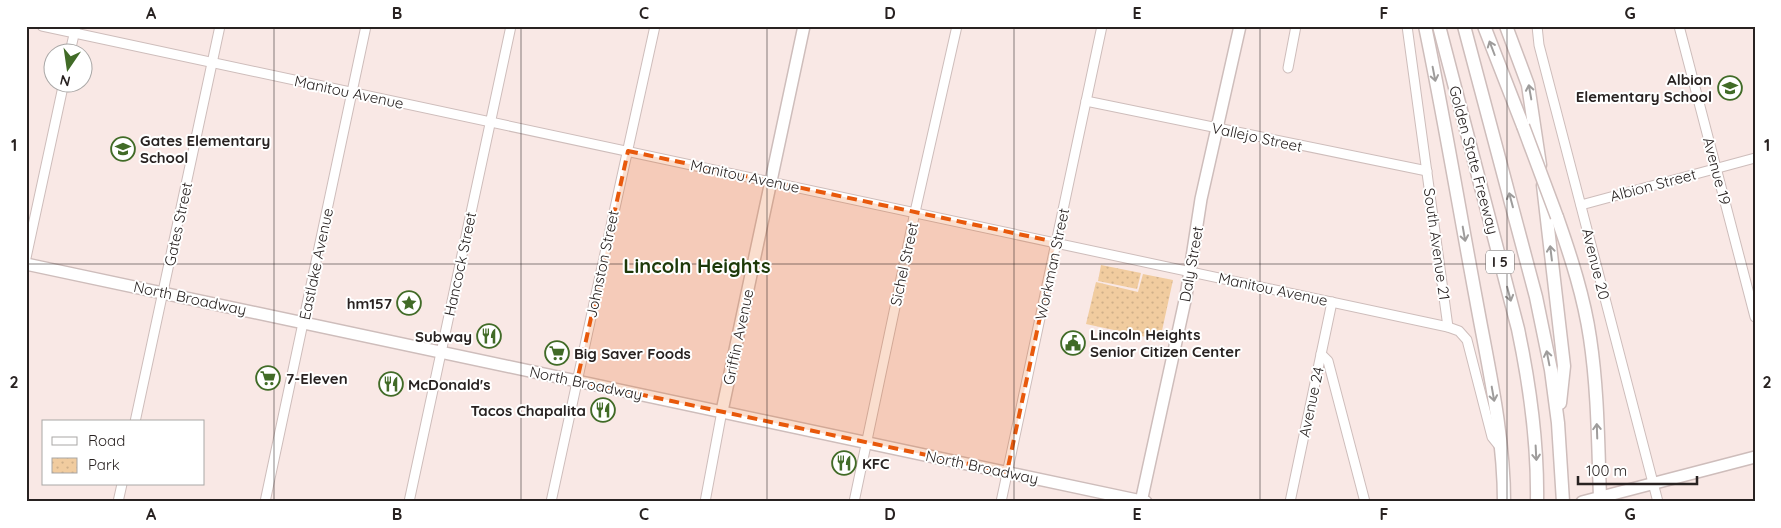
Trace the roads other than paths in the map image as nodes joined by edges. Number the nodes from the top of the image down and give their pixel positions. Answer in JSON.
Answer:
{"nodes":[{"id":1,"x":42,"y":26,"type":"edge"},
{"id":2,"x":220,"y":26,"type":"edge"},
{"id":3,"x":366,"y":26,"type":"edge"},
{"id":4,"x":511,"y":26,"type":"edge"},
{"id":5,"x":655,"y":26,"type":"edge"},
{"id":6,"x":804,"y":26,"type":"edge"},
{"id":7,"x":957,"y":26,"type":"edge"},
{"id":8,"x":1102,"y":26,"type":"edge"},
{"id":9,"x":1240,"y":26,"type":"edge"},
{"id":10,"x":1296,"y":26,"type":"edge"},
{"id":11,"x":1407,"y":26,"type":"edge"},
{"id":12,"x":1425,"y":26,"type":"edge"},
{"id":13,"x":1439,"y":26,"type":"edge"},
{"id":14,"x":1464,"y":26,"type":"edge"},
{"id":15,"x":1484,"y":26,"type":"edge"},
{"id":16,"x":1506,"y":26,"type":"edge"},
{"id":17,"x":1538,"y":26,"type":"edge"},
{"id":18,"x":1679,"y":26,"type":"edge"},
{"id":19,"x":75,"y":30,"type":"edge"},
{"id":20,"x":212,"y":62,"type":"junction"},
{"id":21,"x":1288,"y":68,"type":"dead end"},
{"id":22,"x":62,"y":92,"type":"edge"},
{"id":23,"x":352,"y":93,"type":"junction"},
{"id":24,"x":1086,"y":100,"type":"junction"},
{"id":25,"x":490,"y":122,"type":"junction"},
{"id":26,"x":1216,"y":128,"type":"junction"},
{"id":27,"x":628,"y":152,"type":"junction"},
{"id":28,"x":1755,"y":158,"type":"edge"},
{"id":29,"x":1716,"y":168,"type":"junction"},
{"id":30,"x":1427,"y":171,"type":"junction"},
{"id":31,"x":771,"y":182,"type":"junction"},
{"id":32,"x":1581,"y":204,"type":"junction"},
{"id":33,"x":915,"y":212,"type":"junction"},
{"id":34,"x":1056,"y":242,"type":"junction"},
{"id":35,"x":26,"y":258,"type":"edge"},
{"id":36,"x":26,"y":264,"type":"edge"},
{"id":37,"x":1191,"y":271,"type":"junction"},
{"id":38,"x":163,"y":293,"type":"junction"},
{"id":39,"x":1332,"y":302,"type":"junction"},
{"id":40,"x":1755,"y":317,"type":"edge"},
{"id":41,"x":303,"y":323,"type":"junction"},
{"id":42,"x":1448,"y":327,"type":"junction"},
{"id":43,"x":441,"y":352,"type":"junction"},
{"id":44,"x":1321,"y":354,"type":"junction"},
{"id":45,"x":577,"y":381,"type":"junction"},
{"id":46,"x":722,"y":411,"type":"junction"},
{"id":47,"x":135,"y":420,"type":"edge"},
{"id":48,"x":1558,"y":423,"type":"junction"},
{"id":49,"x":866,"y":442,"type":"junction"},
{"id":50,"x":1500,"y":447,"type":"junction"},
{"id":51,"x":1755,"y":457,"type":"edge"},
{"id":52,"x":1007,"y":472,"type":"junction"},
{"id":53,"x":1653,"y":484,"type":"junction"},
{"id":54,"x":122,"y":486,"type":"edge"},
{"id":55,"x":1600,"y":500,"type":"edge"},
{"id":56,"x":1143,"y":501,"type":"edge"},
{"id":57,"x":118,"y":502,"type":"edge"},
{"id":58,"x":265,"y":502,"type":"edge"},
{"id":59,"x":410,"y":502,"type":"edge"},
{"id":60,"x":551,"y":502,"type":"edge"},
{"id":61,"x":704,"y":502,"type":"edge"},
{"id":62,"x":854,"y":502,"type":"edge"},
{"id":63,"x":1001,"y":502,"type":"edge"},
{"id":64,"x":1290,"y":502,"type":"edge"},
{"id":65,"x":1365,"y":502,"type":"edge"},
{"id":66,"x":1504,"y":502,"type":"edge"},
{"id":67,"x":1537,"y":502,"type":"edge"},
{"id":68,"x":1563,"y":502,"type":"edge"},
{"id":69,"x":1582,"y":502,"type":"edge"},
{"id":70,"x":1658,"y":502,"type":"edge"}],
"edges":[{"from":1,"to":19,"type":"street","name":"Manitou Avenue"},
{"from":2,"to":20,"type":"street","name":"Gates Street"},
{"from":3,"to":23,"type":"street","name":"Eastlake Avenue"},
{"from":4,"to":25,"type":"street","name":"Hancock Street"},
{"from":5,"to":27,"type":"street","name":"Johnston Street"},
{"from":6,"to":31,"type":"main road","name":"Griffin Avenue"},
{"from":7,"to":33,"type":"street","name":"Sichel Street"},
{"from":8,"to":24,"type":"street","name":"Workman Street"},
{"from":9,"to":26,"type":"main road","name":"Daly Street"},
{"from":10,"to":21,"type":"street"},
{"from":11,"to":30,"type":"street","name":"South Avenue 21"},
{"from":12,"to":50,"type":"highway","one_way":true},
{"from":13,"to":67,"type":"highway","name":"Golden State Freeway","number":"I 5","one_way":true},
{"from":48,"to":14,"type":"highway","name":"Golden State Freeway","number":"I 5","one_way":true},
{"from":55,"to":15,"type":"highway","one_way":true,"bridge":true},
{"from":48,"to":16,"type":"highway","one_way":true},
{"from":17,"to":32,"type":"street","name":"Avenue 20"},
{"from":18,"to":29,"type":"street","name":"Avenue 19"},
{"from":19,"to":20,"type":"street","name":"Manitou Avenue"},
{"from":20,"to":23,"type":"street","name":"Manitou Avenue"},
{"from":20,"to":38,"type":"street","name":"Gates Street"},
{"from":22,"to":35,"type":"street"},
{"from":23,"to":25,"type":"street","name":"Manitou Avenue"},
{"from":23,"to":41,"type":"street","name":"Eastlake Avenue"},
{"from":24,"to":26,"type":"street","name":"Vallejo Street"},
{"from":24,"to":34,"type":"street","name":"Workman Street"},
{"from":25,"to":27,"type":"street","name":"Manitou Avenue"},
{"from":25,"to":43,"type":"street","name":"Hancock Street"},
{"from":26,"to":30,"type":"street","name":"Vallejo Street"},
{"from":26,"to":37,"type":"main road","name":"Daly Street"},
{"from":27,"to":31,"type":"street","name":"Manitou Avenue"},
{"from":27,"to":45,"type":"street","name":"Johnston Street"},
{"from":28,"to":29,"type":"street","name":"Albion Street"},
{"from":29,"to":32,"type":"street","name":"Albion Street"},
{"from":29,"to":40,"type":"street","name":"Avenue 19"},
{"from":30,"to":42,"type":"street","name":"South Avenue 21"},
{"from":31,"to":33,"type":"street","name":"Manitou Avenue"},
{"from":31,"to":46,"type":"main road","name":"Griffin Avenue"},
{"from":32,"to":53,"type":"street","name":"Avenue 20"},
{"from":33,"to":34,"type":"street","name":"Manitou Avenue"},
{"from":33,"to":49,"type":"street","name":"Sichel Street"},
{"from":34,"to":37,"type":"street","name":"Manitou Avenue"},
{"from":34,"to":52,"type":"street","name":"Workman Street"},
{"from":36,"to":38,"type":"main road","name":"North Broadway"},
{"from":37,"to":39,"type":"street","name":"Manitou Avenue"},
{"from":37,"to":56,"type":"main road","name":"Daly Street"},
{"from":38,"to":41,"type":"main road","name":"North Broadway"},
{"from":38,"to":47,"type":"street","name":"Gates Street"},
{"from":39,"to":42,"type":"street","name":"Manitou Avenue"},
{"from":39,"to":44,"type":"street","name":"Avenue 24"},
{"from":41,"to":43,"type":"main road","name":"North Broadway"},
{"from":41,"to":58,"type":"street","name":"Eastlake Avenue"},
{"from":42,"to":50,"type":"street"},
{"from":43,"to":45,"type":"main road","name":"North Broadway"},
{"from":43,"to":59,"type":"street","name":"Hancock Street"},
{"from":44,"to":64,"type":"street","name":"Avenue 24"},
{"from":44,"to":65,"type":"street"},
{"from":45,"to":46,"type":"main road","name":"North Broadway"},
{"from":45,"to":60,"type":"street","name":"Johnston Street"},
{"from":46,"to":49,"type":"main road","name":"North Broadway"},
{"from":46,"to":61,"type":"street","name":"Griffin Avenue"},
{"from":48,"to":68,"type":"highway","name":"Golden State Freeway","number":"I 5"},
{"from":49,"to":52,"type":"main road","name":"North Broadway"},
{"from":49,"to":62,"type":"street","name":"Sichel Street"},
{"from":50,"to":66,"type":"highway"},
{"from":51,"to":53,"type":"main road"},
{"from":52,"to":56,"type":"main road","name":"North Broadway"},
{"from":52,"to":63,"type":"street","name":"Workman Street"},
{"from":53,"to":55,"type":"main road"},
{"from":53,"to":70,"type":"street","name":"Avenue 20"},
{"from":54,"to":57,"type":"street"},
{"from":55,"to":69,"type":"main road"}]}
